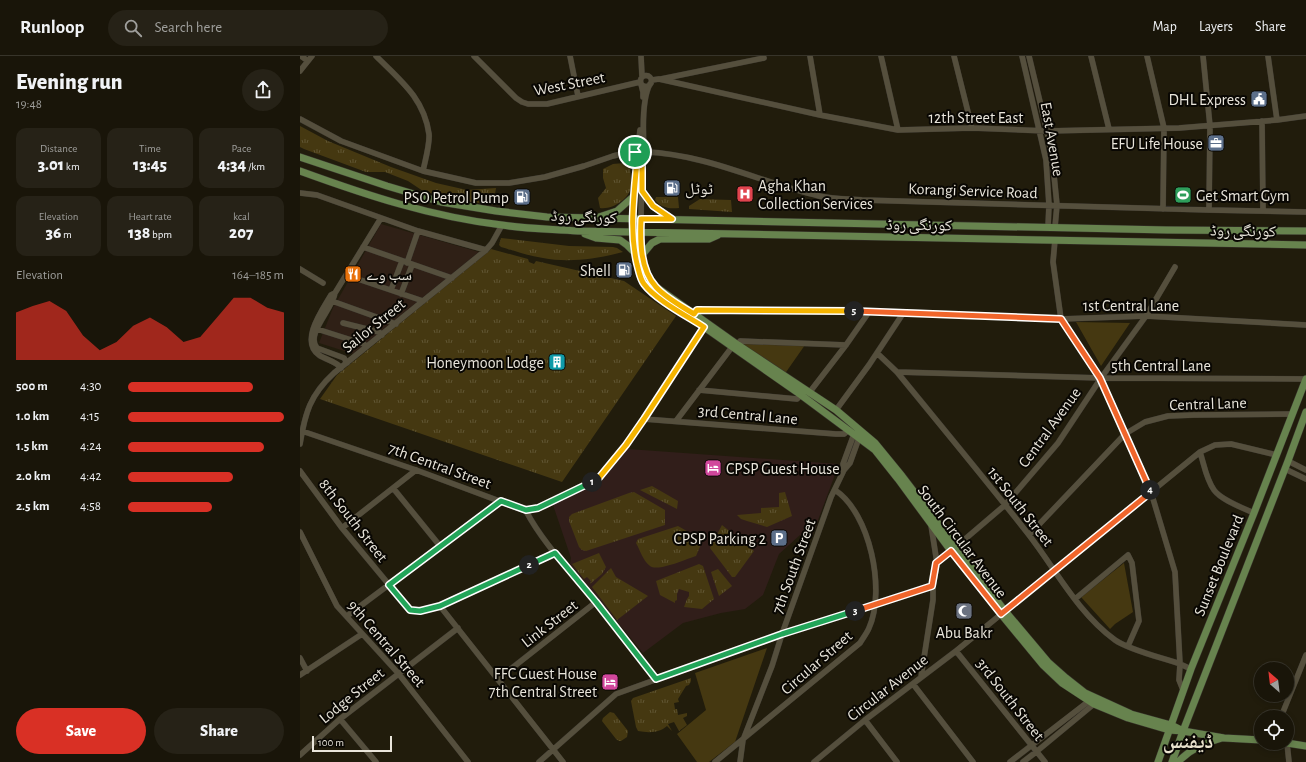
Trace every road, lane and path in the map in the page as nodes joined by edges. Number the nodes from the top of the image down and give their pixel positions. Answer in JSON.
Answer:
{"nodes":[{"id":1,"x":376,"y":56,"type":"edge"},
{"id":2,"x":474,"y":56,"type":"edge"},
{"id":3,"x":570,"y":56,"type":"edge"},
{"id":4,"x":641,"y":56,"type":"edge"},
{"id":5,"x":644,"y":56,"type":"edge"},
{"id":6,"x":810,"y":56,"type":"edge"},
{"id":7,"x":882,"y":56,"type":"edge"},
{"id":8,"x":954,"y":56,"type":"edge"},
{"id":9,"x":1022,"y":56,"type":"edge"},
{"id":10,"x":1029,"y":56,"type":"edge"},
{"id":11,"x":1091,"y":56,"type":"edge"},
{"id":12,"x":1147,"y":56,"type":"edge"},
{"id":13,"x":1203,"y":56,"type":"edge"},
{"id":14,"x":1268,"y":56,"type":"edge"},
{"id":15,"x":305,"y":58,"type":"edge"},
{"id":16,"x":764,"y":58,"type":"dead end"},
{"id":17,"x":300,"y":71,"type":"edge"},
{"id":18,"x":659,"y":79,"type":"junction"},
{"id":19,"x":645,"y":80,"type":"junction"},
{"id":20,"x":578,"y":96,"type":"junction"},
{"id":21,"x":820,"y":115,"type":"junction"},
{"id":22,"x":1306,"y":116,"type":"edge"},
{"id":23,"x":300,"y":119,"type":"edge"},
{"id":24,"x":1277,"y":120,"type":"junction"},
{"id":25,"x":1262,"y":121,"type":"junction"},
{"id":26,"x":1210,"y":126,"type":"junction"},
{"id":27,"x":972,"y":128,"type":"junction"},
{"id":28,"x":1164,"y":128,"type":"junction"},
{"id":29,"x":1109,"y":129,"type":"junction"},
{"id":30,"x":898,"y":130,"type":"junction"},
{"id":31,"x":1040,"y":130,"type":"junction"},
{"id":32,"x":1047,"y":131,"type":"junction"},
{"id":33,"x":636,"y":151,"type":"junction"},
{"id":34,"x":645,"y":152,"type":"junction"},
{"id":35,"x":300,"y":157,"type":"edge"},
{"id":36,"x":300,"y":171,"type":"edge"},
{"id":37,"x":423,"y":171,"type":"junction"},
{"id":38,"x":642,"y":191,"type":"junction"},
{"id":39,"x":300,"y":193,"type":"edge"},
{"id":40,"x":634,"y":196,"type":"junction"},
{"id":41,"x":1049,"y":205,"type":"junction"},
{"id":42,"x":1057,"y":205,"type":"junction"},
{"id":43,"x":1163,"y":209,"type":"junction"},
{"id":44,"x":1209,"y":210,"type":"junction"},
{"id":45,"x":1263,"y":210,"type":"junction"},
{"id":46,"x":1306,"y":212,"type":"edge"},
{"id":47,"x":599,"y":217,"type":"junction"},
{"id":48,"x":381,"y":218,"type":"junction"},
{"id":49,"x":637,"y":219,"type":"junction"},
{"id":50,"x":672,"y":219,"type":"junction"},
{"id":51,"x":502,"y":225,"type":"junction"},
{"id":52,"x":1052,"y":227,"type":"junction"},
{"id":53,"x":418,"y":230,"type":"junction"},
{"id":54,"x":1293,"y":230,"type":"junction"},
{"id":55,"x":578,"y":231,"type":"junction"},
{"id":56,"x":1306,"y":231,"type":"edge"},
{"id":57,"x":632,"y":232,"type":"junction"},
{"id":58,"x":640,"y":232,"type":"junction"},
{"id":59,"x":722,"y":234,"type":"junction"},
{"id":60,"x":1306,"y":235,"type":"edge"},
{"id":61,"x":1054,"y":240,"type":"junction"},
{"id":62,"x":1290,"y":245,"type":"junction"},
{"id":63,"x":1306,"y":245,"type":"edge"},
{"id":64,"x":363,"y":247,"type":"junction"},
{"id":65,"x":1306,"y":249,"type":"edge"},
{"id":66,"x":486,"y":250,"type":"junction"},
{"id":67,"x":635,"y":253,"type":"junction"},
{"id":68,"x":642,"y":255,"type":"junction"},
{"id":69,"x":407,"y":263,"type":"junction"},
{"id":70,"x":1175,"y":267,"type":"dead end"},
{"id":71,"x":300,"y":269,"type":"edge"},
{"id":72,"x":346,"y":275,"type":"junction"},
{"id":73,"x":452,"y":278,"type":"junction"},
{"id":74,"x":323,"y":283,"type":"dead end"},
{"id":75,"x":392,"y":290,"type":"junction"},
{"id":76,"x":335,"y":293,"type":"junction"},
{"id":77,"x":402,"y":294,"type":"junction"},
{"id":78,"x":332,"y":301,"type":"junction"},
{"id":79,"x":423,"y":301,"type":"junction"},
{"id":80,"x":869,"y":312,"type":"junction"},
{"id":81,"x":904,"y":312,"type":"junction"},
{"id":82,"x":694,"y":314,"type":"junction"},
{"id":83,"x":1146,"y":316,"type":"junction"},
{"id":84,"x":1061,"y":319,"type":"junction"},
{"id":85,"x":343,"y":323,"type":"dead end"},
{"id":86,"x":396,"y":324,"type":"junction"},
{"id":87,"x":705,"y":325,"type":"junction"},
{"id":88,"x":1306,"y":325,"type":"edge"},
{"id":89,"x":317,"y":329,"type":"junction"},
{"id":90,"x":382,"y":335,"type":"junction"},
{"id":91,"x":846,"y":345,"type":"junction"},
{"id":92,"x":735,"y":346,"type":"junction"},
{"id":93,"x":366,"y":347,"type":"junction"},
{"id":94,"x":877,"y":353,"type":"junction"},
{"id":95,"x":347,"y":362,"type":"junction"},
{"id":96,"x":341,"y":368,"type":"junction"},
{"id":97,"x":897,"y":372,"type":"junction"},
{"id":98,"x":1100,"y":378,"type":"junction"},
{"id":99,"x":1306,"y":379,"type":"edge"},
{"id":100,"x":699,"y":390,"type":"junction"},
{"id":101,"x":809,"y":392,"type":"junction"},
{"id":102,"x":801,"y":395,"type":"junction"},
{"id":103,"x":836,"y":410,"type":"junction"},
{"id":104,"x":1306,"y":412,"type":"edge"},
{"id":105,"x":1292,"y":414,"type":"junction"},
{"id":106,"x":644,"y":419,"type":"junction"},
{"id":107,"x":676,"y":421,"type":"junction"},
{"id":108,"x":302,"y":431,"type":"junction"},
{"id":109,"x":854,"y":434,"type":"junction"},
{"id":110,"x":1125,"y":434,"type":"junction"},
{"id":111,"x":300,"y":444,"type":"edge"},
{"id":112,"x":1200,"y":452,"type":"junction"},
{"id":113,"x":1277,"y":455,"type":"junction"},
{"id":114,"x":1288,"y":461,"type":"junction"},
{"id":115,"x":1285,"y":469,"type":"junction"},
{"id":116,"x":416,"y":470,"type":"junction"},
{"id":117,"x":1306,"y":470,"type":"edge"},
{"id":118,"x":300,"y":471,"type":"edge"},
{"id":119,"x":1306,"y":479,"type":"edge"},
{"id":120,"x":393,"y":488,"type":"junction"},
{"id":121,"x":835,"y":490,"type":"junction"},
{"id":122,"x":1151,"y":492,"type":"junction"},
{"id":123,"x":501,"y":501,"type":"junction"},
{"id":124,"x":1005,"y":505,"type":"junction"},
{"id":125,"x":526,"y":510,"type":"junction"},
{"id":126,"x":1254,"y":513,"type":"junction"},
{"id":127,"x":931,"y":524,"type":"junction"},
{"id":128,"x":342,"y":528,"type":"junction"},
{"id":129,"x":300,"y":532,"type":"edge"},
{"id":130,"x":1029,"y":535,"type":"junction"},
{"id":131,"x":440,"y":546,"type":"junction"},
{"id":132,"x":953,"y":549,"type":"junction"},
{"id":133,"x":555,"y":553,"type":"junction"},
{"id":134,"x":936,"y":563,"type":"junction"},
{"id":135,"x":1054,"y":571,"type":"junction"},
{"id":136,"x":389,"y":585,"type":"junction"},
{"id":137,"x":932,"y":586,"type":"junction"},
{"id":138,"x":1075,"y":599,"type":"junction"},
{"id":139,"x":596,"y":602,"type":"junction"},
{"id":140,"x":875,"y":604,"type":"junction"},
{"id":141,"x":440,"y":606,"type":"junction"},
{"id":142,"x":1003,"y":613,"type":"junction"},
{"id":143,"x":347,"y":616,"type":"junction"},
{"id":144,"x":458,"y":628,"type":"junction"},
{"id":145,"x":362,"y":634,"type":"junction"},
{"id":146,"x":782,"y":634,"type":"junction"},
{"id":147,"x":1128,"y":646,"type":"junction"},
{"id":148,"x":956,"y":651,"type":"junction"},
{"id":149,"x":1306,"y":655,"type":"edge"},
{"id":150,"x":300,"y":658,"type":"edge"},
{"id":151,"x":1180,"y":664,"type":"junction"},
{"id":152,"x":1191,"y":669,"type":"junction"},
{"id":153,"x":307,"y":671,"type":"junction"},
{"id":154,"x":398,"y":673,"type":"junction"},
{"id":155,"x":300,"y":675,"type":"edge"},
{"id":156,"x":921,"y":677,"type":"junction"},
{"id":157,"x":498,"y":679,"type":"junction"},
{"id":158,"x":656,"y":679,"type":"junction"},
{"id":159,"x":913,"y":684,"type":"junction"},
{"id":160,"x":1183,"y":690,"type":"junction"},
{"id":161,"x":1091,"y":702,"type":"junction"},
{"id":162,"x":1283,"y":710,"type":"edge"},
{"id":163,"x":340,"y":719,"type":"junction"},
{"id":164,"x":865,"y":720,"type":"junction"},
{"id":165,"x":1170,"y":727,"type":"junction"},
{"id":166,"x":1183,"y":731,"type":"junction"},
{"id":167,"x":1224,"y":738,"type":"junction"},
{"id":168,"x":743,"y":740,"type":"junction"},
{"id":169,"x":1254,"y":740,"type":"edge"},
{"id":170,"x":1294,"y":744,"type":"edge"},
{"id":171,"x":1032,"y":745,"type":"junction"},
{"id":172,"x":1306,"y":746,"type":"edge"},
{"id":173,"x":554,"y":750,"type":"junction"},
{"id":174,"x":1288,"y":750,"type":"edge"},
{"id":175,"x":1036,"y":752,"type":"junction"},
{"id":176,"x":300,"y":755,"type":"edge"},
{"id":177,"x":376,"y":762,"type":"edge"},
{"id":178,"x":468,"y":762,"type":"edge"},
{"id":179,"x":539,"y":762,"type":"edge"},
{"id":180,"x":563,"y":762,"type":"edge"},
{"id":181,"x":716,"y":762,"type":"edge"},
{"id":182,"x":740,"y":762,"type":"edge"},
{"id":183,"x":814,"y":762,"type":"edge"},
{"id":184,"x":897,"y":762,"type":"edge"},
{"id":185,"x":973,"y":762,"type":"edge"},
{"id":186,"x":1010,"y":762,"type":"edge"},
{"id":187,"x":1023,"y":762,"type":"edge"},
{"id":188,"x":1045,"y":762,"type":"edge"},
{"id":189,"x":1158,"y":762,"type":"edge"},
{"id":190,"x":1172,"y":762,"type":"edge"},
{"id":191,"x":1178,"y":762,"type":"edge"},
{"id":192,"x":1289,"y":762,"type":"edge"}],
"edges":[{"from":1,"to":37,"type":"street"},
{"from":2,"to":20,"type":"street","name":"West Street"},
{"from":3,"to":20,"type":"street"},
{"from":4,"to":19,"type":"street"},
{"from":5,"to":19,"type":"street"},
{"from":6,"to":21,"type":"street"},
{"from":7,"to":30,"type":"street"},
{"from":8,"to":27,"type":"street"},
{"from":9,"to":31,"type":"street","name":"East Avenue"},
{"from":10,"to":32,"type":"street","name":"East Avenue"},
{"from":11,"to":29,"type":"street"},
{"from":12,"to":28,"type":"street"},
{"from":13,"to":26,"type":"street"},
{"from":14,"to":24,"type":"street"},
{"from":15,"to":17,"type":"street"},
{"from":16,"to":18,"type":"street"},
{"from":18,"to":19,"type":"street","name":"12th Street East"},
{"from":18,"to":21,"type":"street","name":"12th Street East"},
{"from":19,"to":20,"type":"street","name":"West Street"},
{"from":19,"to":33,"type":"street"},
{"from":19,"to":34,"type":"street"},
{"from":21,"to":30,"type":"street","name":"12th Street East"},
{"from":22,"to":24,"type":"street","name":"12th Street East"},
{"from":23,"to":37,"type":"street"},
{"from":24,"to":25,"type":"street","name":"12th Street East"},
{"from":25,"to":26,"type":"street","name":"12th Street East"},
{"from":25,"to":45,"type":"street"},
{"from":26,"to":28,"type":"street","name":"12th Street East"},
{"from":26,"to":44,"type":"street"},
{"from":27,"to":30,"type":"street","name":"12th Street East"},
{"from":27,"to":31,"type":"street","name":"12th Street East"},
{"from":28,"to":29,"type":"street","name":"12th Street East"},
{"from":28,"to":43,"type":"street"},
{"from":29,"to":32,"type":"street","name":"12th Street East"},
{"from":31,"to":32,"type":"street","name":"12th Street East"},
{"from":31,"to":41,"type":"street","name":"East Avenue"},
{"from":32,"to":42,"type":"street","name":"East Avenue"},
{"from":33,"to":34,"type":"street"},
{"from":33,"to":34,"type":"street"},
{"from":33,"to":37,"type":"street"},
{"from":33,"to":40,"type":"street"},
{"from":34,"to":38,"type":"street"},
{"from":34,"to":41,"type":"street","name":"Korangi Service Road"},
{"from":35,"to":47,"type":"main road","name":"کورنگی روڈ"},
{"from":36,"to":51,"type":"main road","name":"کورنگی روڈ"},
{"from":38,"to":49,"type":"street"},
{"from":38,"to":50,"type":"main road"},
{"from":39,"to":48,"type":"street"},
{"from":40,"to":47,"type":"main road"},
{"from":40,"to":49,"type":"street"},
{"from":41,"to":42,"type":"street","name":"Korangi Service Road"},
{"from":41,"to":52,"type":"street","name":"East Avenue"},
{"from":42,"to":43,"type":"street","name":"Korangi Service Road"},
{"from":42,"to":52,"type":"street","name":"East Avenue"},
{"from":43,"to":44,"type":"street","name":"Korangi Service Road"},
{"from":44,"to":45,"type":"street","name":"Korangi Service Road"},
{"from":45,"to":46,"type":"street","name":"Korangi Service Road"},
{"from":47,"to":49,"type":"main road","name":"کورنگی روڈ"},
{"from":48,"to":53,"type":"street"},
{"from":48,"to":64,"type":"street"},
{"from":49,"to":50,"type":"main road","name":"کورنگی روڈ"},
{"from":49,"to":57,"type":"main road","name":"South Circular Avenue"},
{"from":49,"to":58,"type":"main road","name":"South Circular Avenue"},
{"from":50,"to":52,"type":"main road","name":"کورنگی روڈ"},
{"from":51,"to":55,"type":"main road","name":"کورنگی روڈ"},
{"from":51,"to":66,"type":"street","name":"Sailor Street"},
{"from":52,"to":54,"type":"main road","name":"کورنگی روڈ"},
{"from":53,"to":66,"type":"street"},
{"from":53,"to":69,"type":"street"},
{"from":54,"to":56,"type":"main road","name":"کورنگی روڈ"},
{"from":54,"to":60,"type":"main road"},
{"from":55,"to":57,"type":"main road","name":"کورنگی روڈ"},
{"from":55,"to":67,"type":"main road"},
{"from":57,"to":58,"type":"main road","name":"کورنگی روڈ"},
{"from":57,"to":67,"type":"main road","name":"South Circular Avenue"},
{"from":58,"to":59,"type":"main road","name":"کورنگی روڈ"},
{"from":58,"to":68,"type":"main road","name":"South Circular Avenue"},
{"from":59,"to":61,"type":"main road","name":"کورنگی روڈ"},
{"from":59,"to":68,"type":"main road"},
{"from":61,"to":62,"type":"main road","name":"کورنگی روڈ"},
{"from":61,"to":84,"type":"street"},
{"from":62,"to":63,"type":"main road","name":"کورنگی روڈ"},
{"from":62,"to":65,"type":"main road"},
{"from":64,"to":69,"type":"street"},
{"from":64,"to":72,"type":"street"},
{"from":66,"to":73,"type":"street","name":"Sailor Street"},
{"from":67,"to":87,"type":"main road","name":"South Circular Avenue"},
{"from":68,"to":82,"type":"main road","name":"South Circular Avenue"},
{"from":69,"to":73,"type":"street"},
{"from":69,"to":75,"type":"street"},
{"from":69,"to":77,"type":"street"},
{"from":70,"to":83,"type":"street","name":"Central Avenue"},
{"from":71,"to":74,"type":"street"},
{"from":72,"to":75,"type":"street"},
{"from":72,"to":76,"type":"street"},
{"from":73,"to":79,"type":"street","name":"Sailor Street"},
{"from":75,"to":77,"type":"street"},
{"from":76,"to":78,"type":"street"},
{"from":76,"to":96,"type":"street"},
{"from":77,"to":79,"type":"street"},
{"from":78,"to":86,"type":"street"},
{"from":78,"to":89,"type":"street"},
{"from":79,"to":86,"type":"street","name":"Sailor Street"},
{"from":80,"to":81,"type":"street","name":"1st Central Lane"},
{"from":80,"to":82,"type":"street","name":"1st Central Lane"},
{"from":80,"to":91,"type":"street"},
{"from":81,"to":84,"type":"street","name":"1st Central Lane"},
{"from":81,"to":94,"type":"street"},
{"from":82,"to":87,"type":"main road","name":"South Circular Avenue"},
{"from":83,"to":84,"type":"street","name":"1st Central Lane"},
{"from":83,"to":88,"type":"street","name":"1st Central Lane"},
{"from":83,"to":98,"type":"street","name":"Central Avenue"},
{"from":84,"to":98,"type":"street"},
{"from":85,"to":90,"type":"street"},
{"from":86,"to":90,"type":"street","name":"Sailor Street"},
{"from":87,"to":92,"type":"main road","name":"South Circular Avenue"},
{"from":87,"to":106,"type":"street"},
{"from":89,"to":93,"type":"street"},
{"from":89,"to":95,"type":"street"},
{"from":90,"to":93,"type":"street","name":"Sailor Street"},
{"from":91,"to":92,"type":"street"},
{"from":91,"to":101,"type":"street"},
{"from":92,"to":100,"type":"street"},
{"from":92,"to":101,"type":"main road","name":"South Circular Avenue"},
{"from":92,"to":102,"type":"main road","name":"South Circular Avenue"},
{"from":93,"to":95,"type":"street","name":"Sailor Street"},
{"from":94,"to":97,"type":"street","name":"1st South Street"},
{"from":94,"to":103,"type":"street"},
{"from":95,"to":96,"type":"street","name":"Sailor Street"},
{"from":96,"to":108,"type":"street","name":"Sailor Street"},
{"from":97,"to":98,"type":"street","name":"5th Central Lane"},
{"from":97,"to":124,"type":"street","name":"1st South Street"},
{"from":98,"to":99,"type":"street","name":"5th Central Lane"},
{"from":98,"to":110,"type":"street"},
{"from":98,"to":124,"type":"street","name":"Central Avenue"},
{"from":99,"to":105,"type":"main road","name":"Sunset Boulevard"},
{"from":100,"to":102,"type":"street"},
{"from":100,"to":107,"type":"street"},
{"from":101,"to":103,"type":"main road","name":"South Circular Avenue"},
{"from":102,"to":109,"type":"main road","name":"South Circular Avenue"},
{"from":103,"to":132,"type":"main road","name":"South Circular Avenue"},
{"from":104,"to":114,"type":"main road","name":"Sunset Boulevard"},
{"from":105,"to":110,"type":"street","name":"Central Lane"},
{"from":105,"to":113,"type":"main road","name":"Sunset Boulevard"},
{"from":106,"to":107,"type":"street","name":"3rd Central Lane"},
{"from":106,"to":125,"type":"street"},
{"from":107,"to":109,"type":"street","name":"3rd Central Lane"},
{"from":108,"to":111,"type":"street","name":"Sailor Street"},
{"from":108,"to":116,"type":"street","name":"7th Central Street"},
{"from":109,"to":121,"type":"street","name":"7th South Street"},
{"from":109,"to":127,"type":"main road","name":"South Circular Avenue"},
{"from":110,"to":122,"type":"street"},
{"from":110,"to":130,"type":"street","name":"Central Lane"},
{"from":112,"to":113,"type":"street","name":"Circular Avenue"},
{"from":112,"to":122,"type":"street","name":"Circular Avenue"},
{"from":112,"to":126,"type":"street"},
{"from":113,"to":126,"type":"main road","name":"Sunset Boulevard"},
{"from":114,"to":115,"type":"main road","name":"Sunset Boulevard"},
{"from":114,"to":117,"type":"street"},
{"from":115,"to":119,"type":"street"},
{"from":115,"to":166,"type":"main road","name":"Sunset Boulevard"},
{"from":116,"to":120,"type":"street"},
{"from":116,"to":123,"type":"street","name":"7th Central Street"},
{"from":118,"to":128,"type":"street","name":"8th South Street"},
{"from":120,"to":128,"type":"street"},
{"from":120,"to":131,"type":"street"},
{"from":121,"to":140,"type":"street","name":"Circular Street"},
{"from":121,"to":146,"type":"street","name":"7th South Street"},
{"from":122,"to":135,"type":"street","name":"Circular Avenue"},
{"from":122,"to":151,"type":"street"},
{"from":123,"to":125,"type":"street","name":"7th Central Street"},
{"from":123,"to":131,"type":"street"},
{"from":124,"to":130,"type":"street","name":"1st South Street"},
{"from":124,"to":132,"type":"street","name":"Central Avenue"},
{"from":125,"to":133,"type":"street"},
{"from":126,"to":152,"type":"main road","name":"Sunset Boulevard"},
{"from":127,"to":132,"type":"main road","name":"South Circular Avenue"},
{"from":127,"to":134,"type":"street"},
{"from":128,"to":136,"type":"street","name":"8th South Street"},
{"from":129,"to":143,"type":"street","name":"9th Central Street"},
{"from":130,"to":135,"type":"street","name":"1st South Street"},
{"from":131,"to":136,"type":"street"},
{"from":132,"to":134,"type":"street","name":"Central Avenue"},
{"from":132,"to":142,"type":"main road","name":"South Circular Avenue"},
{"from":133,"to":139,"type":"street"},
{"from":133,"to":141,"type":"street"},
{"from":134,"to":137,"type":"street"},
{"from":135,"to":138,"type":"street","name":"1st South Street"},
{"from":135,"to":142,"type":"street","name":"Circular Avenue"},
{"from":136,"to":141,"type":"street","name":"8th South Street"},
{"from":136,"to":143,"type":"street"},
{"from":137,"to":140,"type":"street"},
{"from":137,"to":156,"type":"street"},
{"from":138,"to":147,"type":"street","name":"1st South Street"},
{"from":138,"to":147,"type":"street"},
{"from":139,"to":157,"type":"street","name":"Link Street"},
{"from":139,"to":158,"type":"street"},
{"from":140,"to":146,"type":"street"},
{"from":140,"to":168,"type":"street","name":"Circular Street"},
{"from":141,"to":144,"type":"street"},
{"from":142,"to":148,"type":"street","name":"Circular Avenue"},
{"from":142,"to":161,"type":"main road","name":"South Circular Avenue"},
{"from":142,"to":165,"type":"main road","name":"South Circular Avenue"},
{"from":143,"to":145,"type":"street","name":"9th Central Street"},
{"from":144,"to":154,"type":"street","name":"Lodge Street"},
{"from":144,"to":157,"type":"street"},
{"from":145,"to":153,"type":"street"},
{"from":145,"to":154,"type":"street","name":"9th Central Street"},
{"from":146,"to":158,"type":"street"},
{"from":146,"to":168,"type":"street","name":"7th South Street"},
{"from":147,"to":151,"type":"street","name":"1st South Street"},
{"from":148,"to":156,"type":"street","name":"Circular Avenue"},
{"from":148,"to":171,"type":"street","name":"3rd South Street"},
{"from":149,"to":162,"type":"street"},
{"from":150,"to":153,"type":"street"},
{"from":151,"to":152,"type":"street","name":"1st South Street"},
{"from":151,"to":160,"type":"street"},
{"from":152,"to":160,"type":"main road","name":"Sunset Boulevard"},
{"from":153,"to":155,"type":"street"},
{"from":154,"to":163,"type":"street","name":"Lodge Street"},
{"from":154,"to":178,"type":"street","name":"9th Central Street"},
{"from":156,"to":159,"type":"street","name":"Circular Avenue"},
{"from":157,"to":173,"type":"street"},
{"from":158,"to":173,"type":"street"},
{"from":159,"to":164,"type":"street","name":"Circular Avenue"},
{"from":159,"to":185,"type":"street"},
{"from":160,"to":165,"type":"main road","name":"Sunset Boulevard"},
{"from":161,"to":165,"type":"main road","name":"South Circular Avenue"},
{"from":161,"to":171,"type":"street"},
{"from":161,"to":175,"type":"street"},
{"from":163,"to":176,"type":"street","name":"Lodge Street"},
{"from":163,"to":177,"type":"street"},
{"from":164,"to":183,"type":"street","name":"Circular Avenue"},
{"from":164,"to":184,"type":"street"},
{"from":165,"to":166,"type":"main road","name":"South Circular Avenue"},
{"from":165,"to":189,"type":"main road","name":"Sunset Boulevard"},
{"from":166,"to":167,"type":"main road","name":"South Circular Avenue"},
{"from":166,"to":190,"type":"main road","name":"Sunset Boulevard"},
{"from":167,"to":169,"type":"main road"},
{"from":167,"to":191,"type":"main road"},
{"from":168,"to":181,"type":"street","name":"Circular Street"},
{"from":168,"to":182,"type":"street","name":"7th South Street"},
{"from":170,"to":172,"type":"main road"},
{"from":171,"to":175,"type":"street","name":"3rd South Street"},
{"from":171,"to":186,"type":"street"},
{"from":173,"to":179,"type":"street"},
{"from":173,"to":180,"type":"street"},
{"from":174,"to":192,"type":"street"},
{"from":175,"to":187,"type":"street"},
{"from":175,"to":188,"type":"street","name":"3rd South Street"}]}
